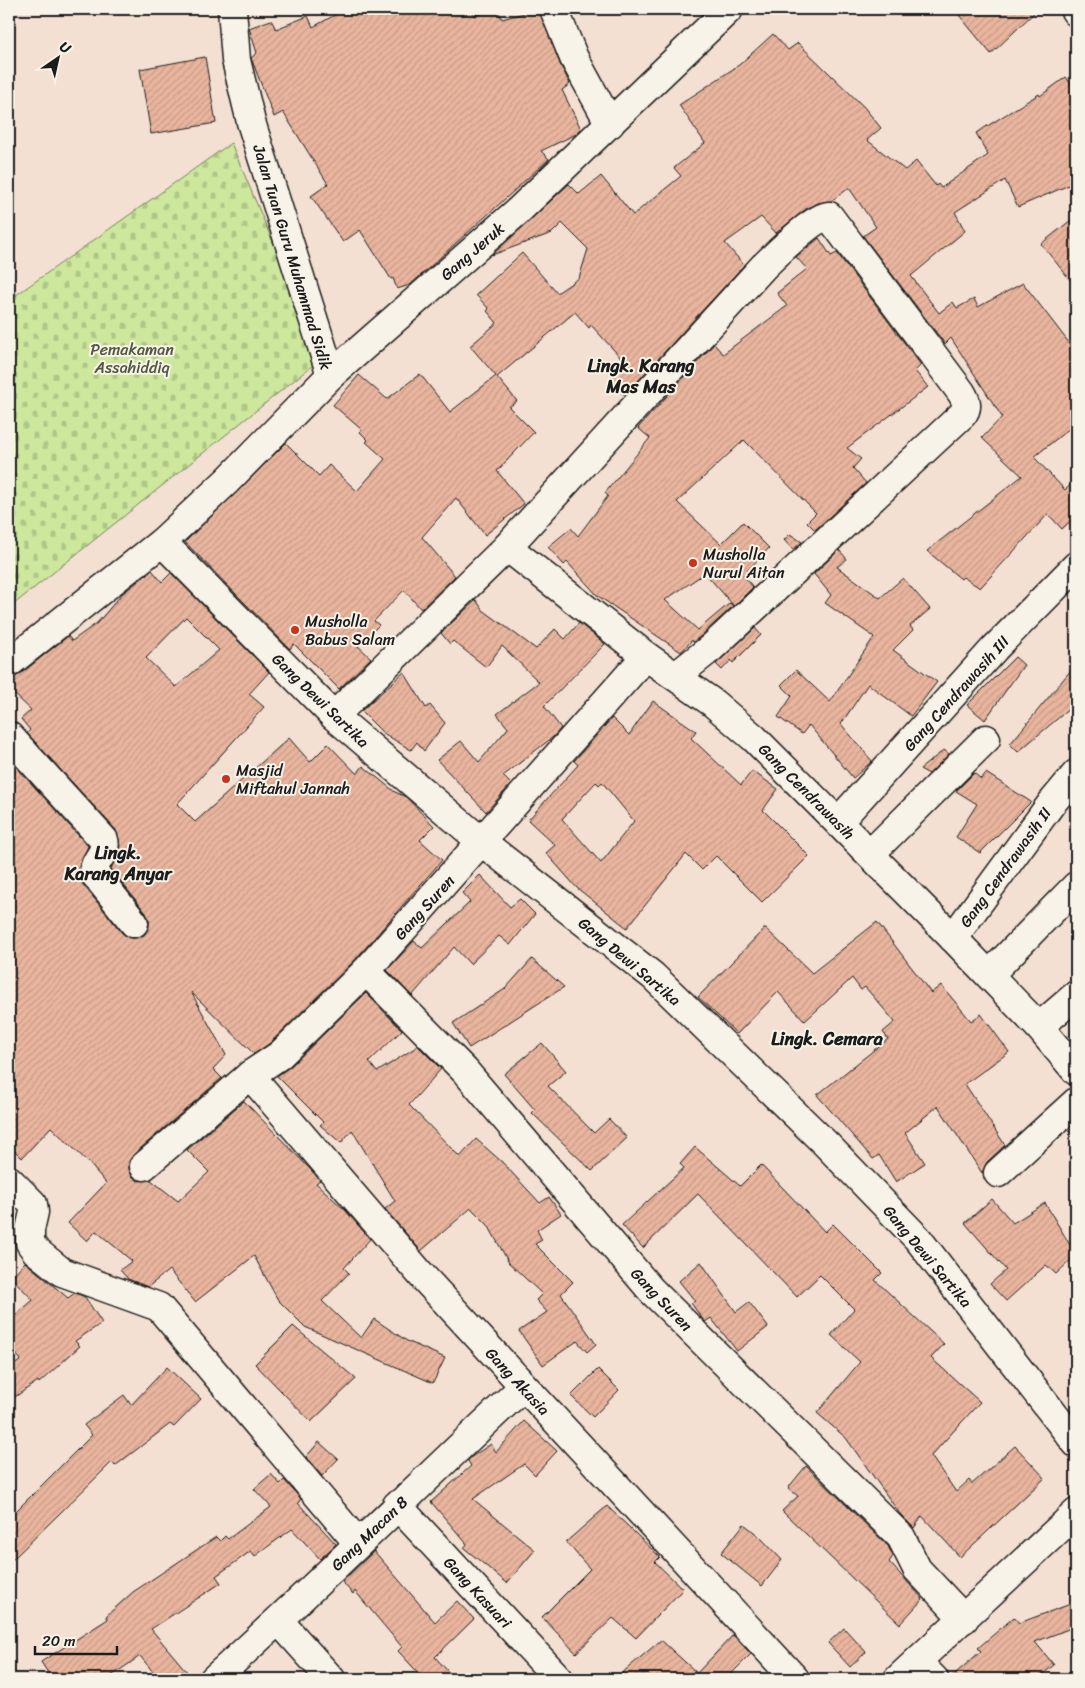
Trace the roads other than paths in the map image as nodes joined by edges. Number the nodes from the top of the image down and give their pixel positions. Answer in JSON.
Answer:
{"nodes":[{"id":1,"x":232,"y":9,"type":"edge"},
{"id":2,"x":240,"y":9,"type":"edge"},
{"id":3,"x":554,"y":9,"type":"edge"},
{"id":4,"x":730,"y":9,"type":"edge"},
{"id":5,"x":610,"y":124,"type":"junction"},
{"id":6,"x":331,"y":374,"type":"junction"},
{"id":7,"x":162,"y":542,"type":"junction"},
{"id":8,"x":507,"y":547,"type":"junction"},
{"id":9,"x":1076,"y":566,"type":"edge"},
{"id":10,"x":646,"y":656,"type":"junction"},
{"id":11,"x":9,"y":663,"type":"edge"},
{"id":12,"x":676,"y":676,"type":"junction"},
{"id":13,"x":334,"y":716,"type":"junction"},
{"id":14,"x":9,"y":736,"type":"edge"},
{"id":15,"x":986,"y":739,"type":"dead end"},
{"id":16,"x":1076,"y":774,"type":"edge"},
{"id":17,"x":838,"y":822,"type":"junction"},
{"id":18,"x":482,"y":842,"type":"junction"},
{"id":19,"x":870,"y":854,"type":"junction"},
{"id":20,"x":1076,"y":886,"type":"edge"},
{"id":21,"x":134,"y":923,"type":"dead end"},
{"id":22,"x":953,"y":938,"type":"junction"},
{"id":23,"x":366,"y":971,"type":"junction"},
{"id":24,"x":989,"y":975,"type":"junction"},
{"id":25,"x":1076,"y":995,"type":"edge"},
{"id":26,"x":1040,"y":1027,"type":"junction"},
{"id":27,"x":1076,"y":1071,"type":"edge"},
{"id":28,"x":250,"y":1075,"type":"junction"},
{"id":29,"x":1076,"y":1102,"type":"edge"},
{"id":30,"x":144,"y":1166,"type":"dead end"},
{"id":31,"x":998,"y":1173,"type":"dead end"},
{"id":32,"x":9,"y":1180,"type":"edge"},
{"id":33,"x":523,"y":1387,"type":"junction"},
{"id":34,"x":1076,"y":1443,"type":"edge"},
{"id":35,"x":397,"y":1505,"type":"junction"},
{"id":36,"x":1076,"y":1513,"type":"edge"},
{"id":37,"x":358,"y":1544,"type":"junction"},
{"id":38,"x":964,"y":1619,"type":"junction"},
{"id":39,"x":279,"y":1621,"type":"junction"},
{"id":40,"x":916,"y":1673,"type":"edge"},
{"id":41,"x":214,"y":1679,"type":"edge"},
{"id":42,"x":331,"y":1679,"type":"edge"},
{"id":43,"x":559,"y":1679,"type":"edge"},
{"id":44,"x":795,"y":1679,"type":"edge"}],
"edges":[{"from":1,"to":2,"type":"street"},
{"from":1,"to":6,"type":"street","name":"Jalan Tuan Guru Muhammad Sidik"},
{"from":3,"to":5,"type":"street"},
{"from":4,"to":5,"type":"street","name":"Gang Jeruk"},
{"from":5,"to":6,"type":"street","name":"Gang Jeruk"},
{"from":6,"to":7,"type":"street","name":"Jalan Tuan Guru Muhammad Sidik"},
{"from":7,"to":11,"type":"street","name":"Jalan Tuan Guru Muhammad Sidik"},
{"from":7,"to":13,"type":"street","name":"Gang Dewi Sartika"},
{"from":8,"to":10,"type":"street","name":"Gang Cendrawasih"},
{"from":8,"to":12,"type":"street"},
{"from":8,"to":13,"type":"street"},
{"from":9,"to":17,"type":"street","name":"Gang Cendrawasih III"},
{"from":10,"to":12,"type":"street","name":"Gang Cendrawasih"},
{"from":10,"to":18,"type":"street","name":"Gang Suren"},
{"from":12,"to":17,"type":"street","name":"Gang Cendrawasih"},
{"from":13,"to":18,"type":"street","name":"Gang Dewi Sartika"},
{"from":14,"to":21,"type":"street"},
{"from":15,"to":19,"type":"street"},
{"from":16,"to":22,"type":"street","name":"Gang Cendrawasih II"},
{"from":17,"to":19,"type":"street","name":"Gang Cendrawasih"},
{"from":18,"to":23,"type":"street","name":"Gang Suren"},
{"from":18,"to":34,"type":"street","name":"Gang Dewi Sartika"},
{"from":19,"to":22,"type":"street","name":"Gang Cendrawasih"},
{"from":20,"to":24,"type":"street"},
{"from":22,"to":24,"type":"street","name":"Gang Cendrawasih"},
{"from":23,"to":28,"type":"street","name":"Gang Suren"},
{"from":23,"to":38,"type":"street","name":"Gang Suren"},
{"from":24,"to":26,"type":"street","name":"Gang Cendrawasih"},
{"from":25,"to":26,"type":"street"},
{"from":26,"to":27,"type":"street","name":"Gang Cendrawasih"},
{"from":28,"to":30,"type":"street","name":"Gang Suren"},
{"from":28,"to":33,"type":"street","name":"Gang Akasia"},
{"from":29,"to":31,"type":"street"},
{"from":32,"to":37,"type":"street"},
{"from":33,"to":35,"type":"street","name":"Gang Macan 8"},
{"from":33,"to":44,"type":"street","name":"Gang Akasia"},
{"from":35,"to":37,"type":"street","name":"Gang Macan 8"},
{"from":35,"to":43,"type":"street","name":"Gang Kasuari"},
{"from":36,"to":38,"type":"street"},
{"from":37,"to":39,"type":"street","name":"Gang Macan 8"},
{"from":38,"to":40,"type":"street"},
{"from":39,"to":41,"type":"street","name":"Gang Macan 8"},
{"from":39,"to":42,"type":"street"}]}
